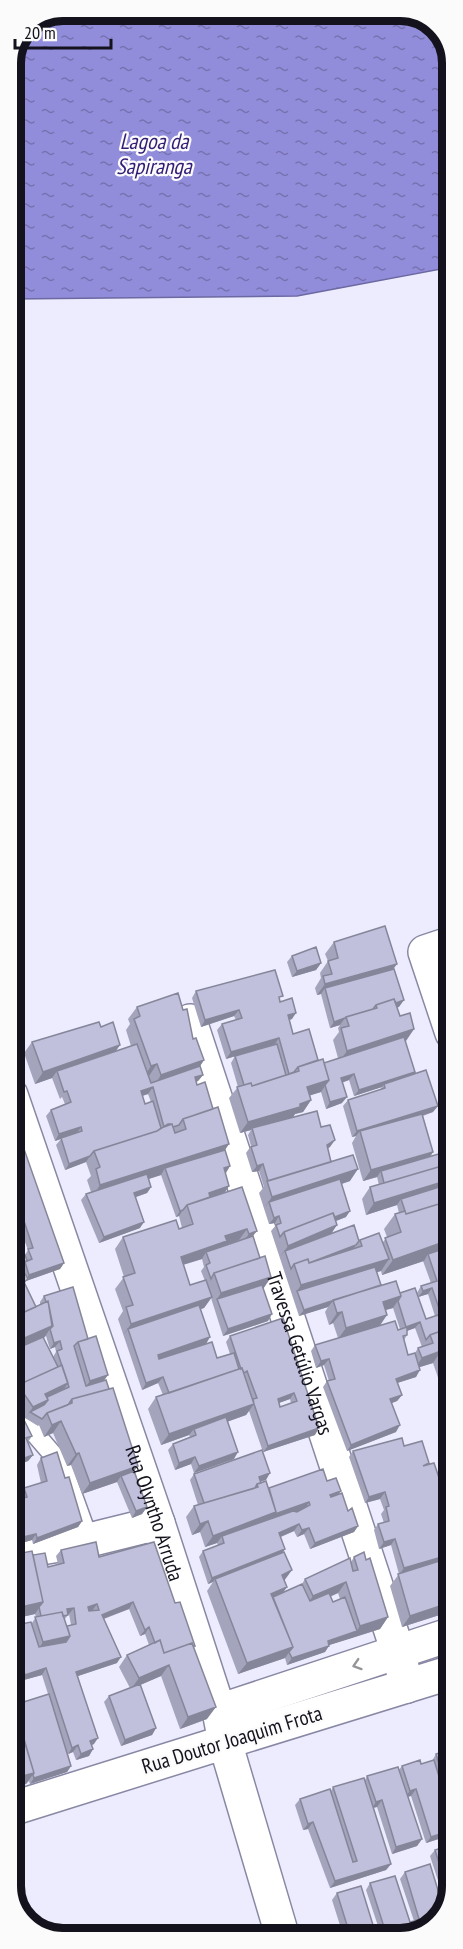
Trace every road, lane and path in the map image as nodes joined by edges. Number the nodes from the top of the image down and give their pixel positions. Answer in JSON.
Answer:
{"nodes":[{"id":1,"x":438,"y":947,"type":"edge"},
{"id":2,"x":442,"y":972,"type":"edge"},
{"id":3,"x":190,"y":1021,"type":"edge"},
{"id":4,"x":21,"y":1124,"type":"edge"},
{"id":5,"x":21,"y":1417,"type":"edge"},
{"id":6,"x":158,"y":1523,"type":"junction"},
{"id":7,"x":89,"y":1540,"type":"junction"},
{"id":8,"x":21,"y":1551,"type":"edge"},
{"id":9,"x":442,"y":1637,"type":"edge"},
{"id":10,"x":399,"y":1652,"type":"junction"},
{"id":11,"x":442,"y":1675,"type":"edge"},
{"id":12,"x":407,"y":1686,"type":"junction"},
{"id":13,"x":222,"y":1726,"type":"junction"},
{"id":14,"x":21,"y":1805,"type":"edge"},
{"id":15,"x":280,"y":1928,"type":"edge"}],
"edges":[{"from":1,"to":2,"type":"street"},
{"from":3,"to":10,"type":"street","name":"Travessa Getúlio Vargas"},
{"from":4,"to":6,"type":"street","name":"Rua Olyntho Arruda"},
{"from":5,"to":7,"type":"lane"},
{"from":6,"to":7,"type":"street"},
{"from":6,"to":13,"type":"street","name":"Rua Olyntho Arruda"},
{"from":7,"to":8,"type":"street"},
{"from":9,"to":10,"type":"street","name":"Rua Doutor Joaquim Frota"},
{"from":10,"to":12,"type":"street","name":"Travessa Getúlio Vargas"},
{"from":10,"to":13,"type":"street","name":"Rua Doutor Joaquim Frota","one_way":true},
{"from":11,"to":12,"type":"street","name":"Rua Doutor Joaquim Frota"},
{"from":12,"to":13,"type":"street","name":"Rua Doutor Joaquim Frota"},
{"from":13,"to":14,"type":"street","name":"Rua Doutor Joaquim Frota"},
{"from":13,"to":15,"type":"street","name":"Rua Olyntho Arruda"}]}
